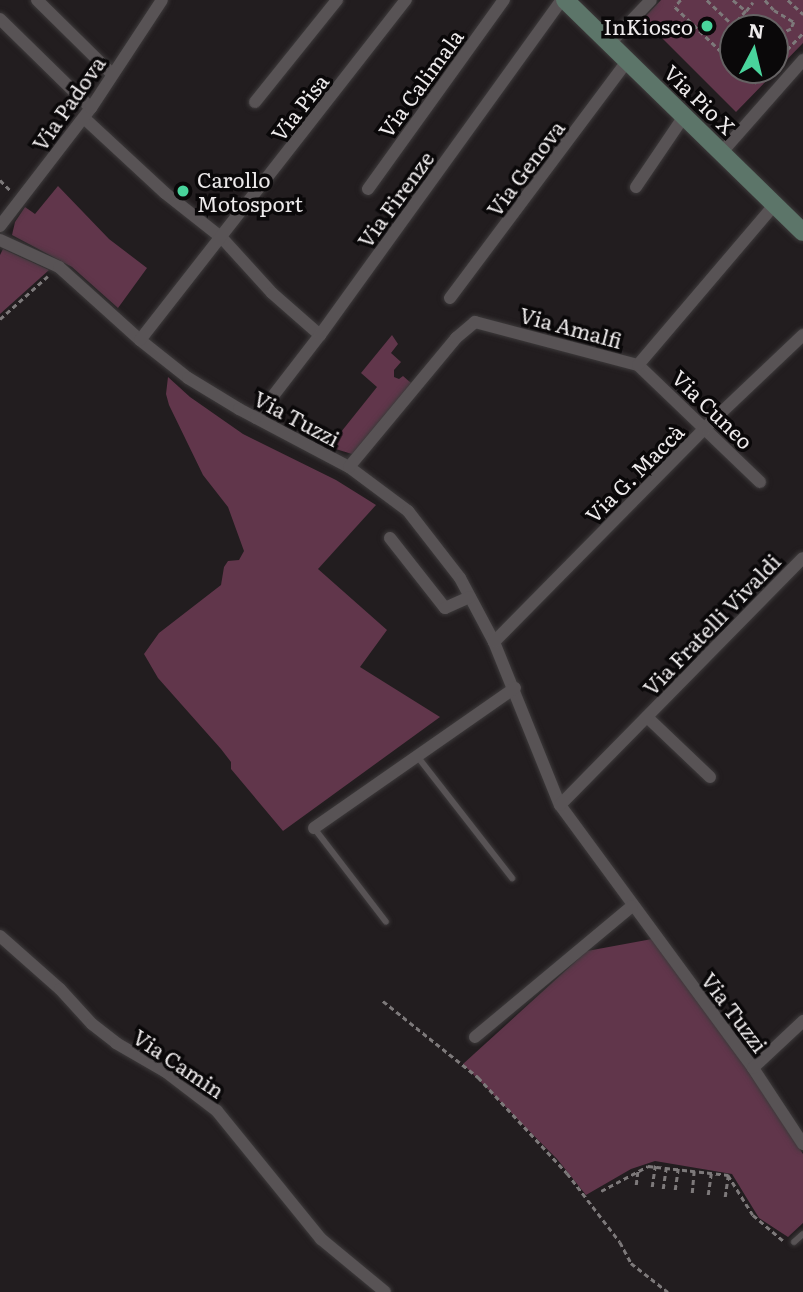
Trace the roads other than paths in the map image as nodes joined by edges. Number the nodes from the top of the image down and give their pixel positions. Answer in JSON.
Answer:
{"nodes":[{"id":1,"x":37,"y":0,"type":"edge"},
{"id":2,"x":162,"y":0,"type":"edge"},
{"id":3,"x":337,"y":0,"type":"edge"},
{"id":4,"x":406,"y":0,"type":"edge"},
{"id":5,"x":504,"y":0,"type":"edge"},
{"id":6,"x":564,"y":0,"type":"edge"},
{"id":7,"x":651,"y":0,"type":"edge"},
{"id":8,"x":0,"y":19,"type":"edge"},
{"id":9,"x":610,"y":43,"type":"junction"},
{"id":10,"x":628,"y":60,"type":"junction"},
{"id":11,"x":803,"y":60,"type":"edge"},
{"id":12,"x":112,"y":74,"type":"junction"},
{"id":13,"x":256,"y":102,"type":"dead end"},
{"id":14,"x":88,"y":113,"type":"junction"},
{"id":15,"x":684,"y":117,"type":"junction"},
{"id":16,"x":722,"y":152,"type":"junction"},
{"id":17,"x":636,"y":187,"type":"dead end"},
{"id":18,"x":368,"y":189,"type":"dead end"},
{"id":19,"x":775,"y":203,"type":"junction"},
{"id":20,"x":0,"y":226,"type":"edge"},
{"id":21,"x":803,"y":232,"type":"edge"},
{"id":22,"x":1,"y":238,"type":"edge"},
{"id":23,"x":222,"y":238,"type":"junction"},
{"id":24,"x":450,"y":298,"type":"dead end"},
{"id":25,"x":320,"y":335,"type":"junction"},
{"id":26,"x":803,"y":335,"type":"edge"},
{"id":27,"x":140,"y":340,"type":"junction"},
{"id":28,"x":638,"y":365,"type":"junction"},
{"id":29,"x":256,"y":418,"type":"junction"},
{"id":30,"x":706,"y":427,"type":"junction"},
{"id":31,"x":349,"y":467,"type":"junction"},
{"id":32,"x":760,"y":482,"type":"dead end"},
{"id":33,"x":390,"y":538,"type":"dead end"},
{"id":34,"x":803,"y":558,"type":"edge"},
{"id":35,"x":470,"y":597,"type":"junction"},
{"id":36,"x":494,"y":642,"type":"junction"},
{"id":37,"x":515,"y":688,"type":"junction"},
{"id":38,"x":647,"y":717,"type":"junction"},
{"id":39,"x":415,"y":755,"type":"junction"},
{"id":40,"x":710,"y":777,"type":"dead end"},
{"id":41,"x":559,"y":805,"type":"junction"},
{"id":42,"x":314,"y":828,"type":"joint"},
{"id":43,"x":512,"y":878,"type":"dead end"},
{"id":44,"x":632,"y":906,"type":"junction"},
{"id":45,"x":386,"y":922,"type":"dead end"},
{"id":46,"x":0,"y":936,"type":"edge"},
{"id":47,"x":803,"y":1021,"type":"edge"},
{"id":48,"x":475,"y":1037,"type":"dead end"},
{"id":49,"x":753,"y":1068,"type":"junction"},
{"id":50,"x":803,"y":1144,"type":"edge"},
{"id":51,"x":803,"y":1234,"type":"edge"},
{"id":52,"x":792,"y":1245,"type":"road end"},
{"id":53,"x":385,"y":1292,"type":"edge"}],
"edges":[{"from":1,"to":12,"type":"street"},
{"from":2,"to":12,"type":"street","name":"Via Padova"},
{"from":3,"to":13,"type":"street"},
{"from":4,"to":23,"type":"street","name":"Via Pisa"},
{"from":5,"to":18,"type":"street","name":"Via Calimala"},
{"from":6,"to":9,"type":"street","name":"Via Pio X"},
{"from":6,"to":25,"type":"street","name":"Via Firenze"},
{"from":7,"to":9,"type":"street"},
{"from":8,"to":14,"type":"street"},
{"from":9,"to":10,"type":"street","name":"Via Pio X"},
{"from":10,"to":15,"type":"street","name":"Via Pio X"},
{"from":10,"to":24,"type":"street","name":"Via Genova"},
{"from":11,"to":16,"type":"street"},
{"from":12,"to":14,"type":"street","name":"Via Padova"},
{"from":14,"to":20,"type":"street","name":"Via Padova"},
{"from":14,"to":23,"type":"street"},
{"from":15,"to":16,"type":"street","name":"Via Pio X"},
{"from":15,"to":17,"type":"street"},
{"from":16,"to":19,"type":"street","name":"Via Pio X"},
{"from":19,"to":21,"type":"street","name":"Via Pio X"},
{"from":19,"to":28,"type":"street","name":"Via Amalfi"},
{"from":22,"to":27,"type":"street","name":"Via Tuzzi"},
{"from":23,"to":25,"type":"street"},
{"from":23,"to":27,"type":"street","name":"Via Pisa"},
{"from":25,"to":29,"type":"street","name":"Via Firenze"},
{"from":26,"to":30,"type":"street","name":"Via G. Maccà"},
{"from":27,"to":29,"type":"street","name":"Via Tuzzi"},
{"from":28,"to":30,"type":"street","name":"Via Cuneo"},
{"from":28,"to":31,"type":"street","name":"Via Amalfi"},
{"from":29,"to":31,"type":"street","name":"Via Tuzzi"},
{"from":30,"to":32,"type":"street","name":"Via Cuneo"},
{"from":30,"to":36,"type":"street","name":"Via G. Maccà"},
{"from":31,"to":35,"type":"street","name":"Via Tuzzi"},
{"from":33,"to":35,"type":"street"},
{"from":34,"to":38,"type":"street","name":"Via Fratelli Vivaldi"},
{"from":35,"to":36,"type":"street","name":"Via Tuzzi"},
{"from":36,"to":37,"type":"street","name":"Via Tuzzi"},
{"from":37,"to":39,"type":"street"},
{"from":37,"to":41,"type":"street","name":"Via Tuzzi"},
{"from":38,"to":40,"type":"street","name":"Via Fratelli Vivaldi"},
{"from":38,"to":41,"type":"street","name":"Via Fratelli Vivaldi"},
{"from":39,"to":42,"type":"street"},
{"from":39,"to":43,"type":"lane"},
{"from":41,"to":44,"type":"street","name":"Via Tuzzi"},
{"from":42,"to":45,"type":"lane"},
{"from":44,"to":48,"type":"street"},
{"from":44,"to":49,"type":"street","name":"Via Tuzzi"},
{"from":46,"to":53,"type":"street","name":"Via Camin"},
{"from":47,"to":49,"type":"street"},
{"from":49,"to":50,"type":"street","name":"Via Tuzzi"},
{"from":51,"to":52,"type":"lane"}]}
